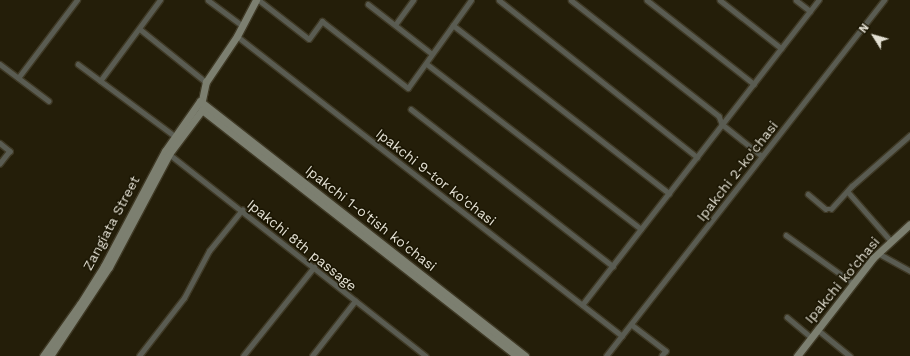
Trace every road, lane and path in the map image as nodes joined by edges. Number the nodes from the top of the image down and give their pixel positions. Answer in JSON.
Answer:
{"nodes":[{"id":1,"x":77,"y":0,"type":"edge"},
{"id":2,"x":160,"y":0,"type":"edge"},
{"id":3,"x":208,"y":0,"type":"edge"},
{"id":4,"x":256,"y":0,"type":"edge"},
{"id":5,"x":259,"y":0,"type":"edge"},
{"id":6,"x":413,"y":0,"type":"edge"},
{"id":7,"x":471,"y":0,"type":"edge"},
{"id":8,"x":499,"y":0,"type":"edge"},
{"id":9,"x":571,"y":0,"type":"edge"},
{"id":10,"x":647,"y":0,"type":"edge"},
{"id":11,"x":720,"y":0,"type":"edge"},
{"id":12,"x":796,"y":0,"type":"edge"},
{"id":13,"x":819,"y":0,"type":"edge"},
{"id":14,"x":884,"y":0,"type":"edge"},
{"id":15,"x":368,"y":4,"type":"dead end"},
{"id":16,"x":810,"y":11,"type":"junction"},
{"id":17,"x":395,"y":25,"type":"junction"},
{"id":18,"x":453,"y":25,"type":"junction"},
{"id":19,"x":243,"y":26,"type":"junction"},
{"id":20,"x":140,"y":29,"type":"junction"},
{"id":21,"x":237,"y":36,"type":"junction"},
{"id":22,"x":781,"y":48,"type":"junction"},
{"id":23,"x":431,"y":53,"type":"junction"},
{"id":24,"x":0,"y":64,"type":"edge"},
{"id":25,"x":78,"y":64,"type":"dead end"},
{"id":26,"x":428,"y":64,"type":"junction"},
{"id":27,"x":18,"y":78,"type":"junction"},
{"id":28,"x":100,"y":81,"type":"junction"},
{"id":29,"x":206,"y":82,"type":"junction"},
{"id":30,"x":754,"y":84,"type":"junction"},
{"id":31,"x":48,"y":101,"type":"dead end"},
{"id":32,"x":200,"y":101,"type":"junction"},
{"id":33,"x":411,"y":109,"type":"dead end"},
{"id":34,"x":202,"y":110,"type":"junction"},
{"id":35,"x":722,"y":124,"type":"junction"},
{"id":36,"x":910,"y":134,"type":"edge"},
{"id":37,"x":175,"y":136,"type":"junction"},
{"id":38,"x":0,"y":143,"type":"edge"},
{"id":39,"x":167,"y":153,"type":"junction"},
{"id":40,"x":762,"y":156,"type":"junction"},
{"id":41,"x":698,"y":157,"type":"junction"},
{"id":42,"x":0,"y":164,"type":"edge"},
{"id":43,"x":849,"y":192,"type":"junction"},
{"id":44,"x":669,"y":193,"type":"junction"},
{"id":45,"x":808,"y":194,"type":"dead end"},
{"id":46,"x":242,"y":210,"type":"junction"},
{"id":47,"x":910,"y":224,"type":"edge"},
{"id":48,"x":641,"y":229,"type":"junction"},
{"id":49,"x":786,"y":235,"type":"dead end"},
{"id":50,"x":891,"y":241,"type":"junction"},
{"id":51,"x":878,"y":253,"type":"junction"},
{"id":52,"x":613,"y":266,"type":"junction"},
{"id":53,"x":314,"y":267,"type":"junction"},
{"id":54,"x":910,"y":270,"type":"edge"},
{"id":55,"x":853,"y":283,"type":"junction"},
{"id":56,"x":355,"y":301,"type":"junction"},
{"id":57,"x":582,"y":305,"type":"junction"},
{"id":58,"x":787,"y":317,"type":"dead end"},
{"id":59,"x":631,"y":324,"type":"junction"},
{"id":60,"x":817,"y":329,"type":"junction"},
{"id":61,"x":622,"y":336,"type":"junction"},
{"id":62,"x":811,"y":337,"type":"junction"},
{"id":63,"x":423,"y":355,"type":"edge"},
{"id":64,"x":43,"y":356,"type":"edge"},
{"id":65,"x":50,"y":356,"type":"edge"},
{"id":66,"x":139,"y":356,"type":"edge"},
{"id":67,"x":243,"y":356,"type":"edge"},
{"id":68,"x":312,"y":356,"type":"edge"},
{"id":69,"x":517,"y":356,"type":"edge"},
{"id":70,"x":525,"y":356,"type":"edge"},
{"id":71,"x":606,"y":356,"type":"edge"},
{"id":72,"x":662,"y":356,"type":"edge"},
{"id":73,"x":797,"y":356,"type":"edge"},
{"id":74,"x":850,"y":356,"type":"edge"}],
"edges":[{"from":1,"to":27,"type":"street"},
{"from":2,"to":20,"type":"street"},
{"from":3,"to":19,"type":"street"},
{"from":4,"to":19,"type":"main road","name":"Zangiata Street"},
{"from":5,"to":26,"type":"street"},
{"from":6,"to":17,"type":"street"},
{"from":7,"to":18,"type":"street"},
{"from":8,"to":41,"type":"street"},
{"from":9,"to":35,"type":"street"},
{"from":10,"to":30,"type":"street"},
{"from":11,"to":22,"type":"street"},
{"from":12,"to":16,"type":"street"},
{"from":13,"to":16,"type":"street"},
{"from":14,"to":40,"type":"street","name":"Ipakchi 2-ko'chasi"},
{"from":15,"to":17,"type":"street"},
{"from":16,"to":22,"type":"street"},
{"from":17,"to":23,"type":"street"},
{"from":18,"to":23,"type":"street"},
{"from":18,"to":44,"type":"street"},
{"from":19,"to":21,"type":"main road","name":"Zangiata Street"},
{"from":20,"to":28,"type":"street"},
{"from":20,"to":29,"type":"street"},
{"from":21,"to":29,"type":"main road","name":"Zangiata Street"},
{"from":21,"to":57,"type":"street","name":"Ipakchi 9-tor ko'chasi"},
{"from":22,"to":30,"type":"street"},
{"from":23,"to":26,"type":"street"},
{"from":24,"to":27,"type":"street"},
{"from":25,"to":28,"type":"street"},
{"from":26,"to":48,"type":"street"},
{"from":27,"to":31,"type":"street"},
{"from":28,"to":37,"type":"street"},
{"from":29,"to":32,"type":"main road","name":"Zangiata Street"},
{"from":30,"to":35,"type":"street"},
{"from":32,"to":34,"type":"main road"},
{"from":32,"to":37,"type":"main road","name":"Zangiata Street"},
{"from":32,"to":70,"type":"main road","name":"Ipakchi 1-o'tish ko'chasi"},
{"from":33,"to":52,"type":"street"},
{"from":34,"to":39,"type":"main road","name":"Zangiata Street"},
{"from":34,"to":69,"type":"main road","name":"Ipakchi 1-o'tish ko'chasi"},
{"from":35,"to":40,"type":"street"},
{"from":35,"to":41,"type":"street"},
{"from":36,"to":43,"type":"street"},
{"from":37,"to":39,"type":"main road","name":"Zangiata Street"},
{"from":38,"to":42,"type":"street"},
{"from":39,"to":46,"type":"street","name":"Ipakchi 8th passage"},
{"from":39,"to":64,"type":"main road","name":"Zangiata Street"},
{"from":39,"to":65,"type":"main road","name":"Zangiata Street"},
{"from":40,"to":59,"type":"street","name":"Ipakchi 2-ko'chasi"},
{"from":41,"to":44,"type":"street"},
{"from":43,"to":45,"type":"street"},
{"from":43,"to":50,"type":"street"},
{"from":44,"to":48,"type":"street"},
{"from":46,"to":53,"type":"street","name":"Ipakchi 8th passage"},
{"from":46,"to":66,"type":"street"},
{"from":47,"to":50,"type":"main road","name":"Ipakchi ko'chasi"},
{"from":48,"to":52,"type":"street"},
{"from":49,"to":55,"type":"street"},
{"from":50,"to":51,"type":"main road","name":"Ipakchi ko'chasi"},
{"from":51,"to":54,"type":"street"},
{"from":51,"to":55,"type":"main road","name":"Ipakchi ko'chasi"},
{"from":52,"to":57,"type":"street"},
{"from":53,"to":56,"type":"street","name":"Ipakchi 8th passage"},
{"from":53,"to":67,"type":"street"},
{"from":55,"to":60,"type":"main road","name":"Ipakchi ko'chasi"},
{"from":56,"to":63,"type":"street","name":"Ipakchi 8th passage"},
{"from":56,"to":68,"type":"street"},
{"from":57,"to":61,"type":"street","name":"Ipakchi 9-tor ko'chasi"},
{"from":58,"to":62,"type":"street"},
{"from":59,"to":61,"type":"street","name":"Ipakchi 2-ko'chasi"},
{"from":59,"to":72,"type":"street"},
{"from":60,"to":62,"type":"main road","name":"Ipakchi ko'chasi"},
{"from":60,"to":74,"type":"street"},
{"from":61,"to":71,"type":"street","name":"Ipakchi 2-ko'chasi"},
{"from":62,"to":73,"type":"main road","name":"Ipakchi ko'chasi"}]}
